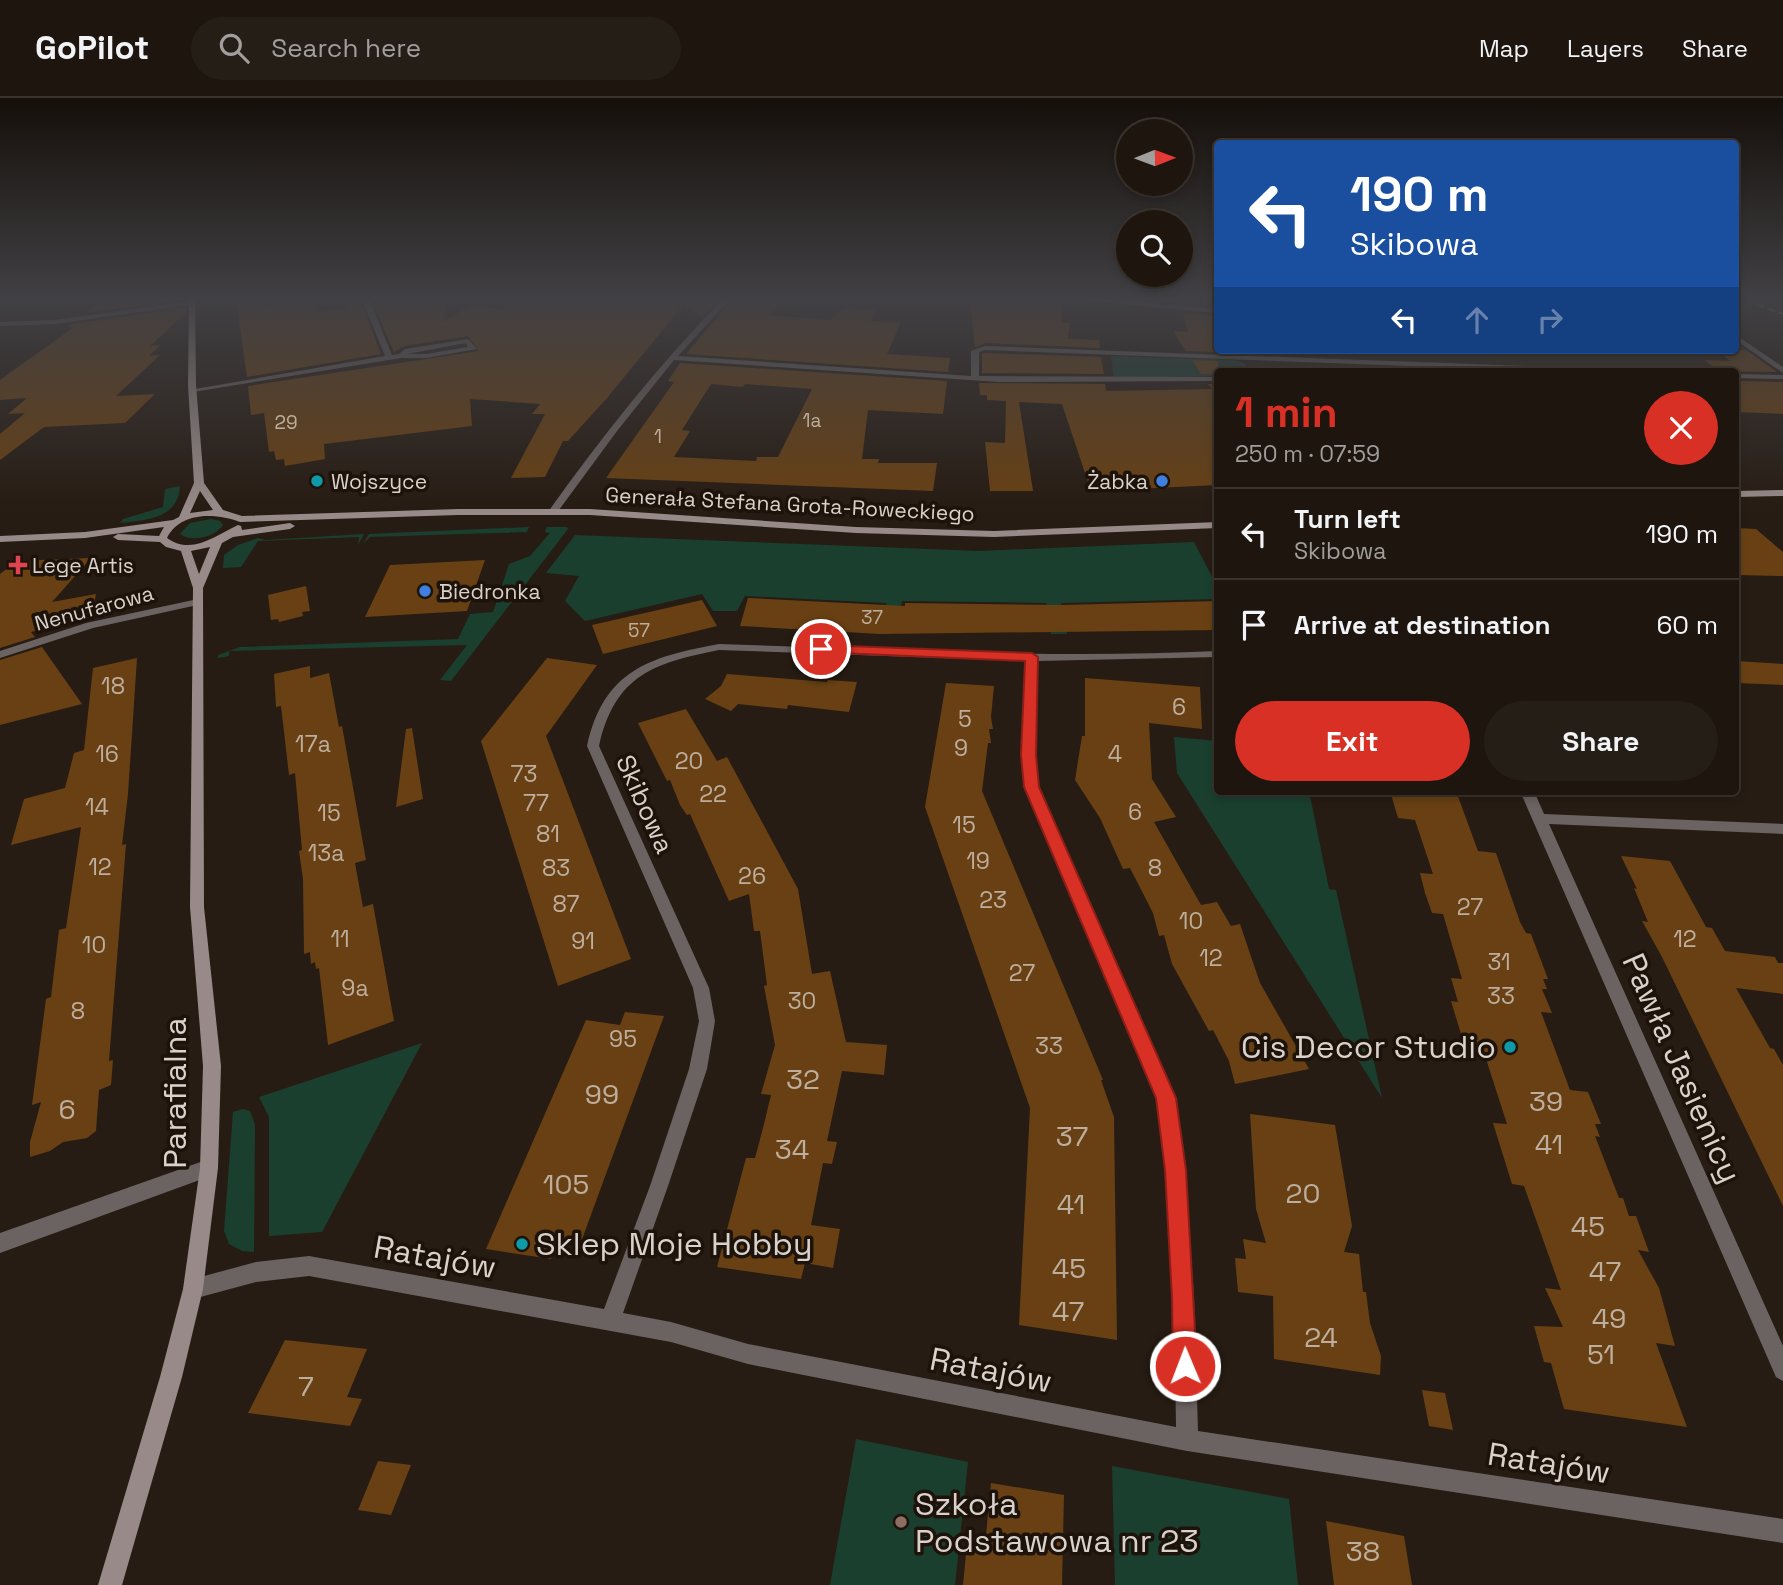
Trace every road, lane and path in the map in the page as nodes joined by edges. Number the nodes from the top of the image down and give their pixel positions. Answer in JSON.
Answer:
{"nodes":[{"id":1,"x":193,"y":369,"type":"edge"},
{"id":2,"x":319,"y":369,"type":"edge"},
{"id":3,"x":661,"y":369,"type":"edge"},
{"id":4,"x":835,"y":369,"type":"edge"},
{"id":5,"x":975,"y":369,"type":"edge"},
{"id":6,"x":1739,"y":376,"type":"edge"},
{"id":7,"x":1783,"y":377,"type":"edge"},
{"id":8,"x":975,"y":379,"type":"junction"},
{"id":9,"x":1214,"y":379,"type":"edge"},
{"id":10,"x":193,"y":390,"type":"junction"},
{"id":11,"x":199,"y":483,"type":"junction"},
{"id":12,"x":1783,"y":493,"type":"edge"},
{"id":13,"x":1739,"y":494,"type":"edge"},
{"id":14,"x":220,"y":512,"type":"junction"},
{"id":15,"x":553,"y":512,"type":"junction"},
{"id":16,"x":359,"y":516,"type":"junction"},
{"id":17,"x":240,"y":519,"type":"junction"},
{"id":18,"x":179,"y":521,"type":"junction"},
{"id":19,"x":1214,"y":525,"type":"edge"},
{"id":20,"x":232,"y":534,"type":"junction"},
{"id":21,"x":85,"y":535,"type":"junction"},
{"id":22,"x":0,"y":539,"type":"edge"},
{"id":23,"x":162,"y":539,"type":"junction"},
{"id":24,"x":218,"y":541,"type":"junction"},
{"id":25,"x":185,"y":548,"type":"junction"},
{"id":26,"x":198,"y":595,"type":"junction"},
{"id":27,"x":1214,"y":654,"type":"edge"},
{"id":28,"x":0,"y":655,"type":"edge"},
{"id":29,"x":1032,"y":657,"type":"junction"},
{"id":30,"x":1529,"y":795,"type":"edge"},
{"id":31,"x":1539,"y":819,"type":"junction"},
{"id":32,"x":1783,"y":829,"type":"edge"},
{"id":33,"x":209,"y":1168,"type":"junction"},
{"id":34,"x":0,"y":1243,"type":"edge"},
{"id":35,"x":193,"y":1289,"type":"junction"},
{"id":36,"x":610,"y":1320,"type":"junction"},
{"id":37,"x":1783,"y":1370,"type":"edge"},
{"id":38,"x":1187,"y":1440,"type":"junction"},
{"id":39,"x":1783,"y":1531,"type":"edge"},
{"id":40,"x":110,"y":1585,"type":"edge"}],
"edges":[{"from":1,"to":10,"type":"street"},
{"from":2,"to":10,"type":"street"},
{"from":3,"to":15,"type":"street"},
{"from":4,"to":8,"type":"street"},
{"from":5,"to":8,"type":"street"},
{"from":6,"to":7,"type":"street"},
{"from":8,"to":9,"type":"street"},
{"from":10,"to":11,"type":"street"},
{"from":11,"to":14,"type":"street"},
{"from":11,"to":18,"type":"street"},
{"from":12,"to":13,"type":"street"},
{"from":14,"to":17,"type":"street"},
{"from":14,"to":18,"type":"street"},
{"from":15,"to":16,"type":"street","name":"Generała Stefana Grota-Roweckiego"},
{"from":15,"to":19,"type":"street","name":"Generała Stefana Grota-Roweckiego"},
{"from":16,"to":17,"type":"street","name":"Generała Stefana Grota-Roweckiego"},
{"from":16,"to":20,"type":"street","name":"Generała Stefana Grota-Roweckiego"},
{"from":17,"to":20,"type":"street"},
{"from":18,"to":21,"type":"street"},
{"from":18,"to":23,"type":"street"},
{"from":20,"to":24,"type":"street","name":"Generała Stefana Grota-Roweckiego"},
{"from":21,"to":22,"type":"street"},
{"from":21,"to":23,"type":"street"},
{"from":23,"to":25,"type":"street"},
{"from":24,"to":25,"type":"street","name":"Generała Stefana Grota-Roweckiego"},
{"from":24,"to":26,"type":"street","name":"Parafialna"},
{"from":25,"to":26,"type":"street","name":"Parafialna"},
{"from":26,"to":28,"type":"street","name":"Nenufarowa"},
{"from":26,"to":33,"type":"street","name":"Parafialna"},
{"from":27,"to":29,"type":"street","name":"Skibowa"},
{"from":29,"to":36,"type":"street","name":"Skibowa"},
{"from":29,"to":38,"type":"street"},
{"from":30,"to":31,"type":"street","name":"Pawła Jasienicy"},
{"from":31,"to":32,"type":"street"},
{"from":31,"to":37,"type":"street","name":"Pawła Jasienicy"},
{"from":33,"to":34,"type":"street"},
{"from":33,"to":35,"type":"street","name":"Parafialna"},
{"from":35,"to":36,"type":"street","name":"Ratajów"},
{"from":35,"to":40,"type":"street","name":"Parafialna"},
{"from":36,"to":38,"type":"street","name":"Ratajów"},
{"from":38,"to":39,"type":"street","name":"Ratajów"}]}
